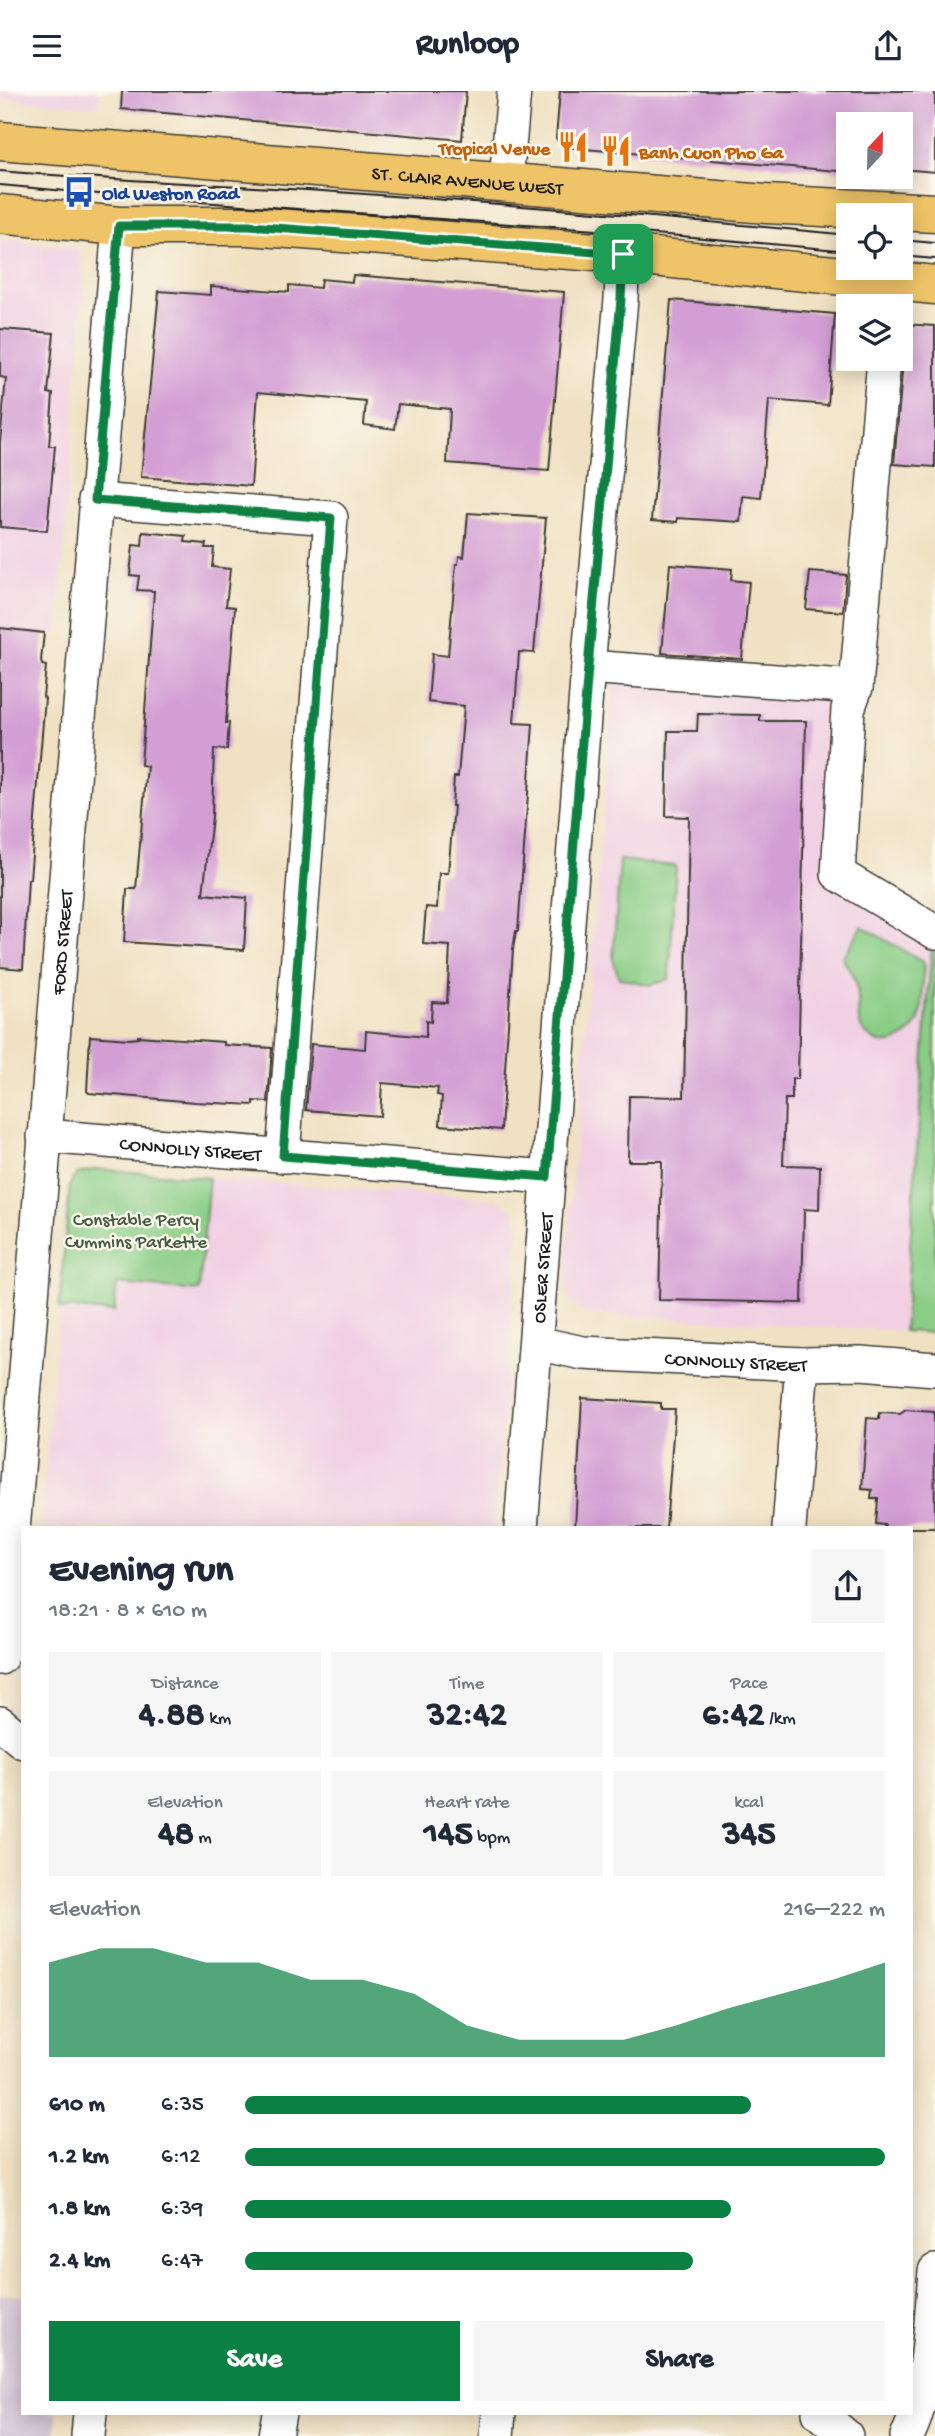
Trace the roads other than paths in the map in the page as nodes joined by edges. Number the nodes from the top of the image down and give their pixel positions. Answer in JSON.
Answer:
{"nodes":[{"id":1,"x":514,"y":91,"type":"edge"},
{"id":2,"x":0,"y":142,"type":"edge"},
{"id":3,"x":506,"y":181,"type":"junction"},
{"id":4,"x":935,"y":213,"type":"edge"},
{"id":5,"x":0,"y":214,"type":"edge"},
{"id":6,"x":119,"y":226,"type":"junction"},
{"id":7,"x":623,"y":254,"type":"junction"},
{"id":8,"x":935,"y":285,"type":"edge"},
{"id":9,"x":889,"y":293,"type":"edge"},
{"id":10,"x":883,"y":371,"type":"edge"},
{"id":11,"x":95,"y":500,"type":"junction"},
{"id":12,"x":588,"y":667,"type":"junction"},
{"id":13,"x":856,"y":687,"type":"junction"},
{"id":14,"x":935,"y":932,"type":"edge"},
{"id":15,"x":44,"y":1136,"type":"junction"},
{"id":16,"x":283,"y":1156,"type":"junction"},
{"id":17,"x":547,"y":1177,"type":"junction"},
{"id":18,"x":536,"y":1343,"type":"junction"},
{"id":19,"x":802,"y":1364,"type":"junction"},
{"id":20,"x":935,"y":1369,"type":"edge"},
{"id":21,"x":521,"y":1526,"type":"edge"},
{"id":22,"x":789,"y":1526,"type":"edge"},
{"id":23,"x":0,"y":1658,"type":"edge"},
{"id":24,"x":0,"y":1723,"type":"edge"},
{"id":25,"x":21,"y":1740,"type":"edge"},
{"id":26,"x":935,"y":2271,"type":"edge"},
{"id":27,"x":933,"y":2320,"type":"edge"},
{"id":28,"x":90,"y":2415,"type":"edge"},
{"id":29,"x":279,"y":2415,"type":"edge"},
{"id":30,"x":499,"y":2415,"type":"edge"},
{"id":31,"x":821,"y":2415,"type":"edge"},
{"id":32,"x":88,"y":2436,"type":"edge"},
{"id":33,"x":275,"y":2436,"type":"edge"},
{"id":34,"x":497,"y":2436,"type":"edge"},
{"id":35,"x":846,"y":2436,"type":"edge"},
{"id":36,"x":907,"y":2436,"type":"edge"}],
"edges":[{"from":1,"to":3,"type":"street"},
{"from":2,"to":3,"type":"main road","name":"ST. CLAIR AVENUE WEST"},
{"from":3,"to":4,"type":"main road","name":"ST. CLAIR AVENUE WEST"},
{"from":5,"to":6,"type":"main road"},
{"from":6,"to":7,"type":"main road"},
{"from":6,"to":11,"type":"street","name":"FORD STREET"},
{"from":7,"to":9,"type":"main road"},
{"from":7,"to":12,"type":"street","name":"OSLER STREET"},
{"from":8,"to":9,"type":"main road"},
{"from":10,"to":13,"type":"street"},
{"from":11,"to":15,"type":"street","name":"FORD STREET"},
{"from":11,"to":16,"type":"street"},
{"from":12,"to":13,"type":"street"},
{"from":12,"to":17,"type":"street","name":"OSLER STREET"},
{"from":13,"to":14,"type":"street"},
{"from":15,"to":16,"type":"street","name":"CONNOLLY STREET"},
{"from":15,"to":23,"type":"street","name":"FORD STREET"},
{"from":16,"to":17,"type":"street","name":"CONNOLLY STREET"},
{"from":17,"to":18,"type":"street","name":"OSLER STREET"},
{"from":18,"to":19,"type":"street","name":"CONNOLLY STREET"},
{"from":18,"to":21,"type":"street","name":"OSLER STREET"},
{"from":19,"to":20,"type":"street","name":"CONNOLLY STREET"},
{"from":19,"to":22,"type":"street"},
{"from":24,"to":25,"type":"street"},
{"from":26,"to":27,"type":"street"},
{"from":27,"to":36,"type":"street"},
{"from":28,"to":32,"type":"street"},
{"from":29,"to":33,"type":"street"},
{"from":30,"to":34,"type":"street"},
{"from":31,"to":35,"type":"street"}]}
